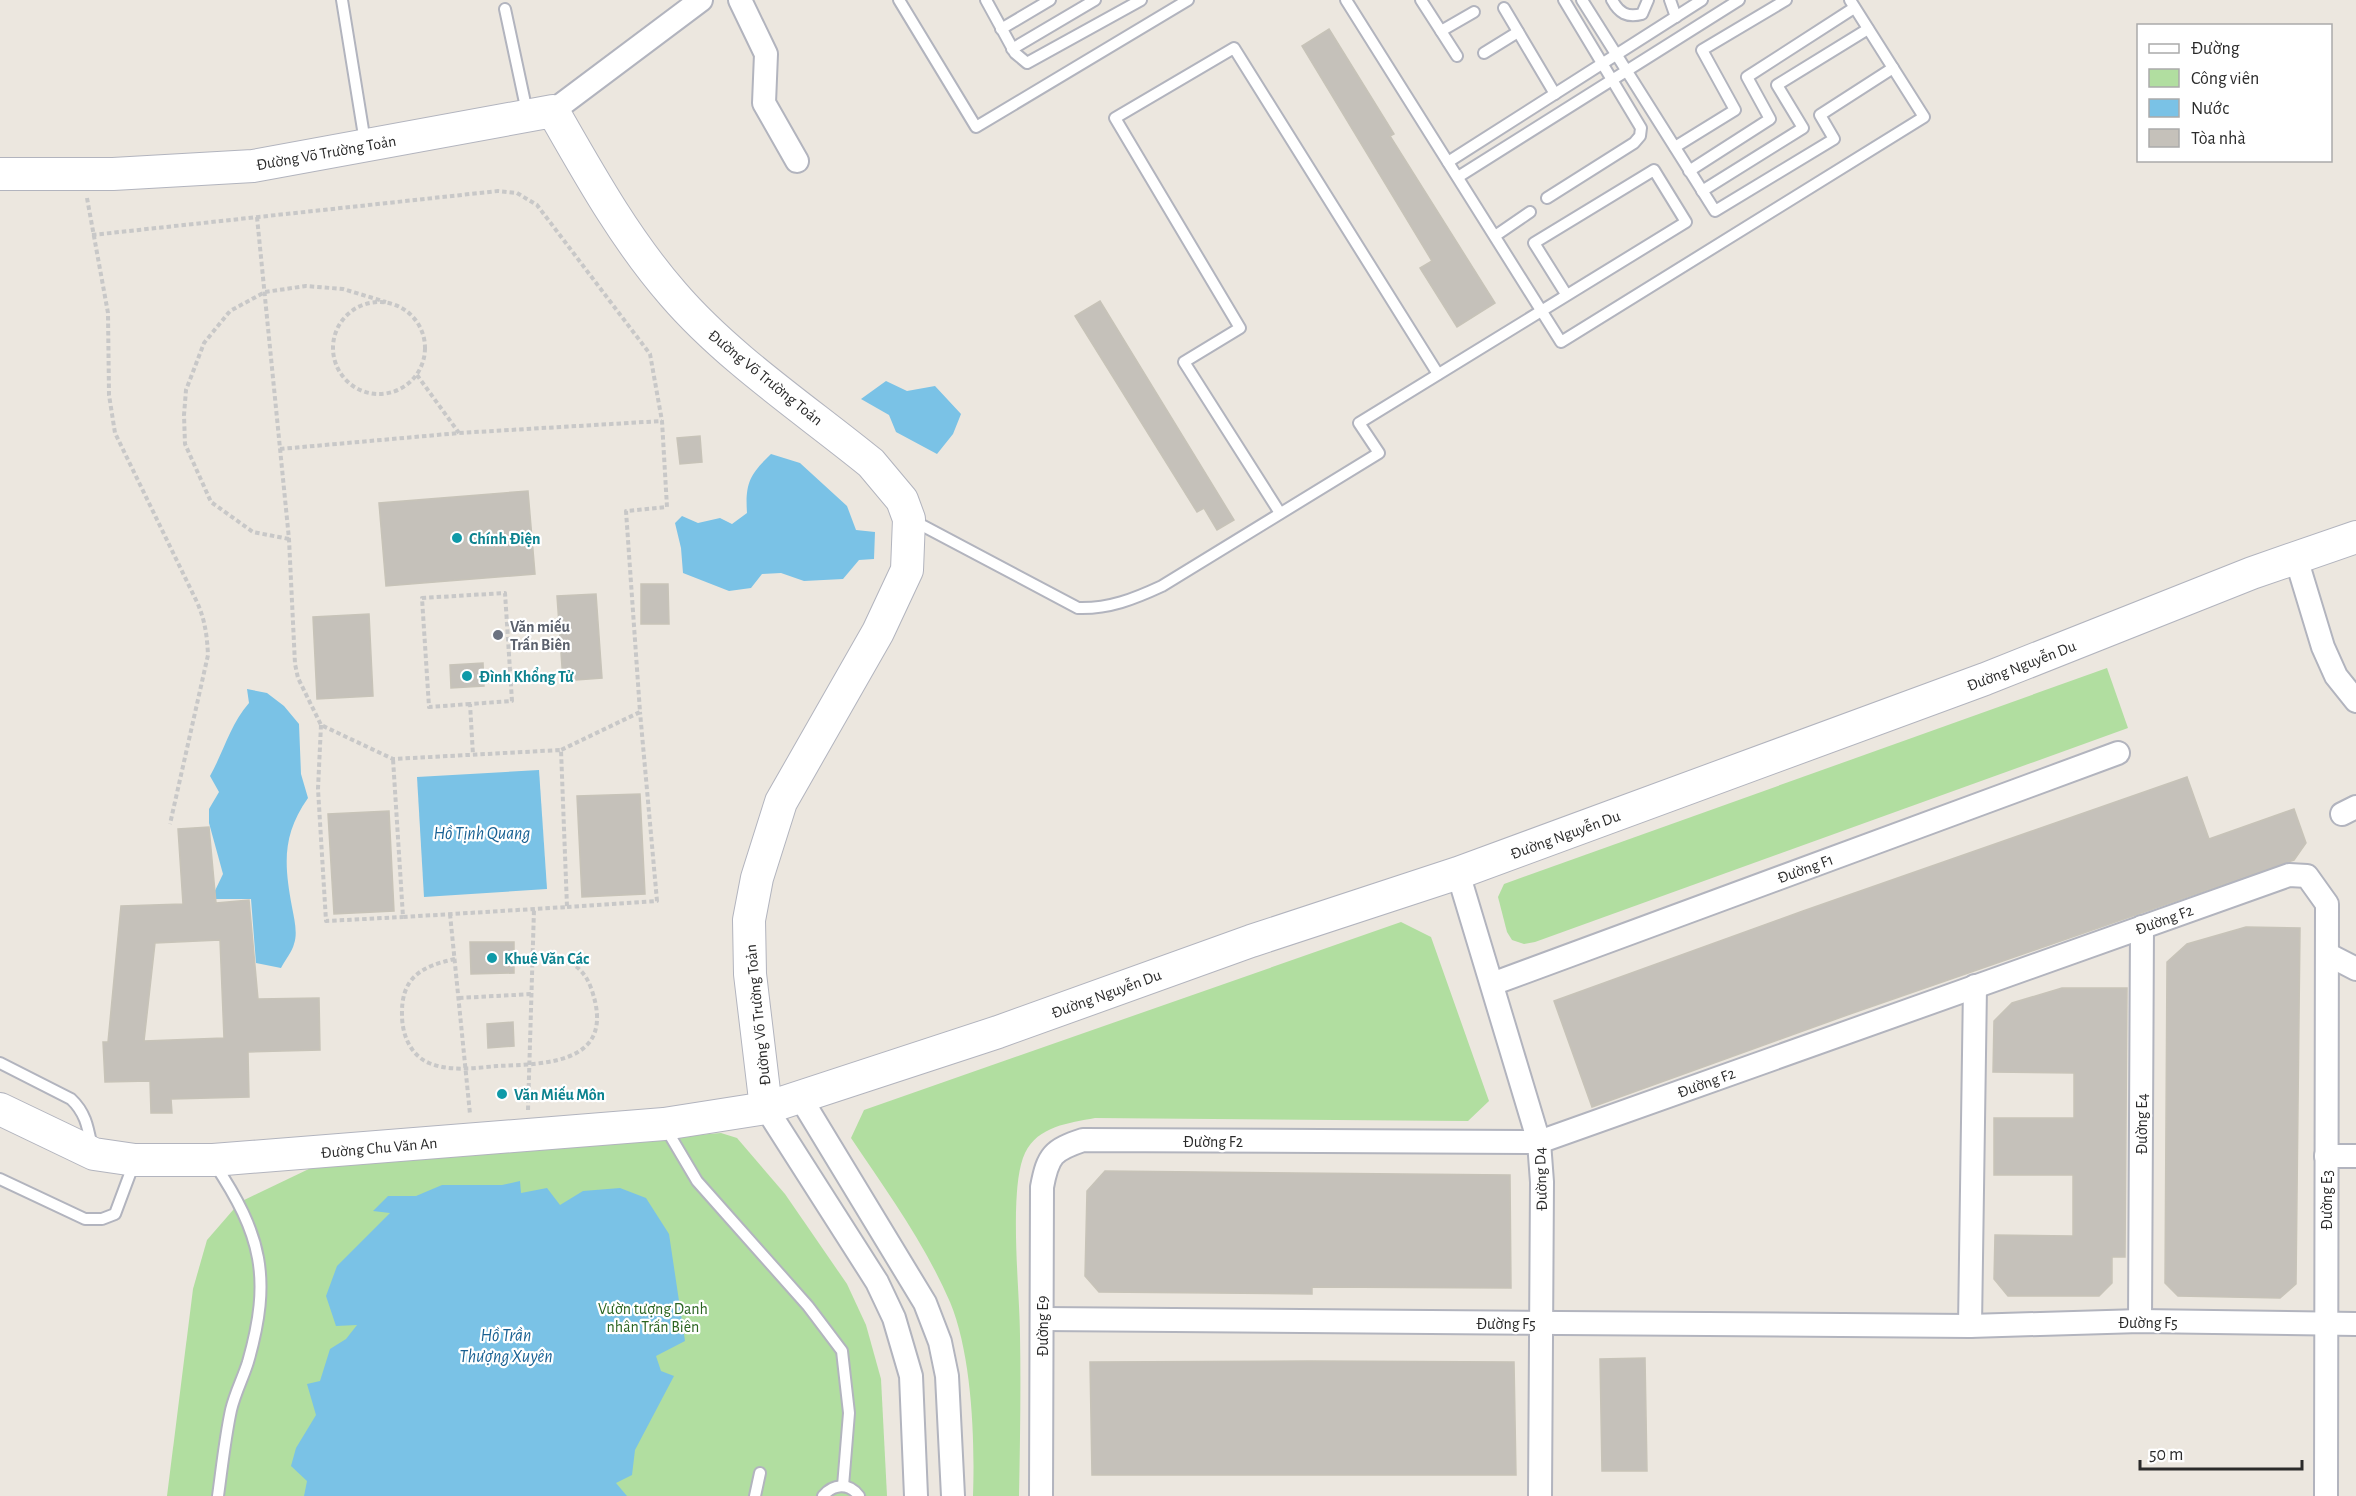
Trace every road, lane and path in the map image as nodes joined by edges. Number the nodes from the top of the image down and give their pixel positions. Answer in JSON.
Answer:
{"nodes":[{"id":1,"x":342,"y":0,"type":"edge"},
{"id":2,"x":701,"y":0,"type":"edge"},
{"id":3,"x":740,"y":0,"type":"edge"},
{"id":4,"x":899,"y":0,"type":"edge"},
{"id":5,"x":1050,"y":0,"type":"edge"},
{"id":6,"x":1095,"y":0,"type":"edge"},
{"id":7,"x":1141,"y":0,"type":"edge"},
{"id":8,"x":1188,"y":0,"type":"edge"},
{"id":9,"x":1346,"y":0,"type":"edge"},
{"id":10,"x":1421,"y":0,"type":"edge"},
{"id":11,"x":1564,"y":0,"type":"edge"},
{"id":12,"x":1582,"y":0,"type":"edge"},
{"id":13,"x":1612,"y":0,"type":"edge"},
{"id":14,"x":1648,"y":0,"type":"edge"},
{"id":15,"x":1670,"y":0,"type":"edge"},
{"id":16,"x":1702,"y":0,"type":"edge"},
{"id":17,"x":1739,"y":0,"type":"edge"},
{"id":18,"x":1785,"y":0,"type":"edge"},
{"id":19,"x":990,"y":2,"type":"edge"},
{"id":20,"x":1852,"y":4,"type":"edge"},
{"id":21,"x":1504,"y":8,"type":"dead end"},
{"id":22,"x":505,"y":9,"type":"dead end"},
{"id":23,"x":1474,"y":12,"type":"dead end"},
{"id":24,"x":1676,"y":17,"type":"junction"},
{"id":25,"x":1001,"y":29,"type":"junction"},
{"id":26,"x":1868,"y":29,"type":"junction"},
{"id":27,"x":1441,"y":31,"type":"junction"},
{"id":28,"x":1518,"y":32,"type":"junction"},
{"id":29,"x":1012,"y":49,"type":"junction"},
{"id":30,"x":1484,"y":53,"type":"dead end"},
{"id":31,"x":1617,"y":55,"type":"junction"},
{"id":32,"x":1457,"y":56,"type":"dead end"},
{"id":33,"x":1602,"y":64,"type":"junction"},
{"id":34,"x":1893,"y":68,"type":"junction"},
{"id":35,"x":1627,"y":71,"type":"junction"},
{"id":36,"x":1612,"y":80,"type":"junction"},
{"id":37,"x":1555,"y":94,"type":"junction"},
{"id":38,"x":540,"y":113,"type":"junction"},
{"id":39,"x":366,"y":145,"type":"junction"},
{"id":40,"x":1674,"y":147,"type":"junction"},
{"id":41,"x":797,"y":161,"type":"dead end"},
{"id":42,"x":1448,"y":162,"type":"junction"},
{"id":43,"x":1689,"y":171,"type":"junction"},
{"id":44,"x":0,"y":174,"type":"edge"},
{"id":45,"x":84,"y":174,"type":"junction"},
{"id":46,"x":1458,"y":177,"type":"junction"},
{"id":47,"x":1702,"y":191,"type":"junction"},
{"id":48,"x":1547,"y":198,"type":"dead end"},
{"id":49,"x":1530,"y":212,"type":"dead end"},
{"id":50,"x":257,"y":217,"type":"junction"},
{"id":51,"x":92,"y":236,"type":"junction"},
{"id":52,"x":1495,"y":236,"type":"junction"},
{"id":53,"x":265,"y":292,"type":"junction"},
{"id":54,"x":1566,"y":294,"type":"junction"},
{"id":55,"x":386,"y":302,"type":"junction"},
{"id":56,"x":1540,"y":309,"type":"junction"},
{"id":57,"x":1438,"y":374,"type":"junction"},
{"id":58,"x":417,"y":375,"type":"junction"},
{"id":59,"x":662,"y":421,"type":"junction"},
{"id":60,"x":459,"y":433,"type":"junction"},
{"id":61,"x":280,"y":449,"type":"junction"},
{"id":62,"x":1280,"y":513,"type":"junction"},
{"id":63,"x":909,"y":519,"type":"junction"},
{"id":64,"x":2356,"y":537,"type":"edge"},
{"id":65,"x":289,"y":539,"type":"junction"},
{"id":66,"x":2296,"y":558,"type":"junction"},
{"id":67,"x":2356,"y":701,"type":"edge"},
{"id":68,"x":470,"y":704,"type":"junction"},
{"id":69,"x":640,"y":712,"type":"junction"},
{"id":70,"x":321,"y":724,"type":"junction"},
{"id":71,"x":561,"y":750,"type":"junction"},
{"id":72,"x":2118,"y":753,"type":"dead end"},
{"id":73,"x":473,"y":755,"type":"junction"},
{"id":74,"x":393,"y":759,"type":"junction"},
{"id":75,"x":170,"y":824,"type":"dead end"},
{"id":76,"x":1458,"y":873,"type":"junction"},
{"id":77,"x":2327,"y":904,"type":"joint"},
{"id":78,"x":567,"y":907,"type":"junction"},
{"id":79,"x":534,"y":909,"type":"junction"},
{"id":80,"x":450,"y":914,"type":"junction"},
{"id":81,"x":403,"y":917,"type":"junction"},
{"id":82,"x":2142,"y":927,"type":"junction"},
{"id":83,"x":2327,"y":954,"type":"junction"},
{"id":84,"x":533,"y":956,"type":"junction"},
{"id":85,"x":455,"y":959,"type":"junction"},
{"id":86,"x":2356,"y":969,"type":"edge"},
{"id":87,"x":1492,"y":984,"type":"junction"},
{"id":88,"x":1975,"y":986,"type":"junction"},
{"id":89,"x":532,"y":994,"type":"junction"},
{"id":90,"x":459,"y":998,"type":"junction"},
{"id":91,"x":0,"y":1063,"type":"edge"},
{"id":92,"x":529,"y":1065,"type":"junction"},
{"id":93,"x":466,"y":1068,"type":"junction"},
{"id":94,"x":800,"y":1097,"type":"junction"},
{"id":95,"x":766,"y":1108,"type":"junction"},
{"id":96,"x":0,"y":1109,"type":"edge"},
{"id":97,"x":664,"y":1124,"type":"junction"},
{"id":98,"x":527,"y":1135,"type":"junction"},
{"id":99,"x":472,"y":1139,"type":"junction"},
{"id":100,"x":1539,"y":1142,"type":"junction"},
{"id":101,"x":93,"y":1154,"type":"junction"},
{"id":102,"x":2326,"y":1156,"type":"junction"},
{"id":103,"x":2356,"y":1156,"type":"edge"},
{"id":104,"x":1052,"y":1158,"type":"joint"},
{"id":105,"x":135,"y":1160,"type":"junction"},
{"id":106,"x":213,"y":1160,"type":"junction"},
{"id":107,"x":0,"y":1179,"type":"edge"},
{"id":108,"x":1042,"y":1319,"type":"junction"},
{"id":109,"x":2140,"y":1321,"type":"junction"},
{"id":110,"x":1541,"y":1323,"type":"junction"},
{"id":111,"x":2326,"y":1324,"type":"junction"},
{"id":112,"x":2356,"y":1324,"type":"edge"},
{"id":113,"x":1970,"y":1326,"type":"junction"},
{"id":114,"x":760,"y":1473,"type":"dead end"},
{"id":115,"x":843,"y":1486,"type":"junction"},
{"id":116,"x":218,"y":1496,"type":"edge"},
{"id":117,"x":755,"y":1496,"type":"edge"},
{"id":118,"x":823,"y":1496,"type":"edge"},
{"id":119,"x":859,"y":1496,"type":"edge"},
{"id":120,"x":916,"y":1496,"type":"edge"},
{"id":121,"x":953,"y":1496,"type":"edge"},
{"id":122,"x":1041,"y":1496,"type":"edge"},
{"id":123,"x":1540,"y":1496,"type":"edge"},
{"id":124,"x":2326,"y":1496,"type":"edge"}],
"edges":[{"from":1,"to":39,"type":"lane"},
{"from":2,"to":38,"type":"street"},
{"from":3,"to":41,"type":"street"},
{"from":4,"to":8,"type":"lane"},
{"from":5,"to":25,"type":"lane"},
{"from":6,"to":29,"type":"lane"},
{"from":7,"to":29,"type":"lane"},
{"from":9,"to":42,"type":"lane"},
{"from":10,"to":27,"type":"lane"},
{"from":11,"to":33,"type":"lane"},
{"from":12,"to":31,"type":"lane"},
{"from":13,"to":14,"type":"lane"},
{"from":15,"to":24,"type":"lane"},
{"from":16,"to":24,"type":"lane"},
{"from":17,"to":35,"type":"lane"},
{"from":18,"to":40,"type":"lane"},
{"from":19,"to":25,"type":"lane"},
{"from":20,"to":26,"type":"lane"},
{"from":20,"to":43,"type":"lane"},
{"from":21,"to":28,"type":"lane"},
{"from":22,"to":38,"type":"lane"},
{"from":23,"to":27,"type":"lane"},
{"from":24,"to":31,"type":"lane"},
{"from":25,"to":29,"type":"lane"},
{"from":26,"to":34,"type":"lane"},
{"from":26,"to":47,"type":"lane"},
{"from":27,"to":32,"type":"lane"},
{"from":28,"to":30,"type":"lane"},
{"from":28,"to":37,"type":"lane"},
{"from":31,"to":33,"type":"lane"},
{"from":31,"to":35,"type":"lane"},
{"from":33,"to":36,"type":"lane"},
{"from":33,"to":37,"type":"lane"},
{"from":34,"to":47,"type":"lane"},
{"from":34,"to":56,"type":"lane"},
{"from":35,"to":36,"type":"lane"},
{"from":35,"to":40,"type":"lane"},
{"from":36,"to":46,"type":"lane"},
{"from":36,"to":48,"type":"lane"},
{"from":37,"to":42,"type":"lane"},
{"from":38,"to":39,"type":"main road","name":"Đường Võ Trường Toản"},
{"from":38,"to":63,"type":"main road","name":"Đường Võ Trường Toản"},
{"from":39,"to":45,"type":"main road","name":"Đường Võ Trường Toản"},
{"from":40,"to":43,"type":"lane"},
{"from":42,"to":46,"type":"lane"},
{"from":43,"to":47,"type":"lane"},
{"from":44,"to":45,"type":"main road","name":"Đường Võ Trường Toản"},
{"from":45,"to":51,"type":"path"},
{"from":46,"to":52,"type":"lane"},
{"from":49,"to":52,"type":"lane"},
{"from":50,"to":51,"type":"path"},
{"from":50,"to":53,"type":"path"},
{"from":50,"to":59,"type":"path"},
{"from":51,"to":75,"type":"path"},
{"from":52,"to":56,"type":"lane"},
{"from":53,"to":55,"type":"path"},
{"from":53,"to":61,"type":"path"},
{"from":53,"to":65,"type":"path"},
{"from":54,"to":54,"type":"lane"},
{"from":54,"to":56,"type":"lane"},
{"from":55,"to":58,"type":"path"},
{"from":55,"to":58,"type":"path"},
{"from":56,"to":57,"type":"lane"},
{"from":57,"to":62,"type":"lane"},
{"from":57,"to":62,"type":"lane"},
{"from":58,"to":60,"type":"path"},
{"from":59,"to":60,"type":"path"},
{"from":59,"to":69,"type":"path"},
{"from":60,"to":61,"type":"path"},
{"from":61,"to":65,"type":"path"},
{"from":62,"to":63,"type":"lane"},
{"from":63,"to":95,"type":"main road","name":"Đường Võ Trường Toản"},
{"from":64,"to":66,"type":"main road","name":"Đường Nguyễn Du"},
{"from":65,"to":70,"type":"path"},
{"from":66,"to":67,"type":"street"},
{"from":66,"to":76,"type":"main road","name":"Đường Nguyễn Du"},
{"from":68,"to":68,"type":"path"},
{"from":68,"to":73,"type":"path"},
{"from":69,"to":71,"type":"path"},
{"from":69,"to":78,"type":"path"},
{"from":70,"to":74,"type":"path"},
{"from":70,"to":81,"type":"path"},
{"from":71,"to":73,"type":"path"},
{"from":71,"to":78,"type":"path"},
{"from":72,"to":87,"type":"street","name":"Đường F1"},
{"from":73,"to":74,"type":"path"},
{"from":74,"to":81,"type":"path"},
{"from":76,"to":87,"type":"street","name":"Đường D4"},
{"from":76,"to":94,"type":"main road","name":"Đường Nguyễn Du"},
{"from":77,"to":82,"type":"street","name":"Đường F2"},
{"from":77,"to":83,"type":"street","name":"Đường E3"},
{"from":78,"to":79,"type":"path"},
{"from":79,"to":80,"type":"path"},
{"from":79,"to":84,"type":"path"},
{"from":80,"to":81,"type":"path"},
{"from":80,"to":85,"type":"path"},
{"from":82,"to":88,"type":"street","name":"Đường F2"},
{"from":82,"to":109,"type":"street","name":"Đường E4"},
{"from":83,"to":86,"type":"street"},
{"from":83,"to":102,"type":"street","name":"Đường E3"},
{"from":84,"to":89,"type":"path"},
{"from":84,"to":92,"type":"path"},
{"from":85,"to":90,"type":"path"},
{"from":85,"to":93,"type":"path"},
{"from":87,"to":100,"type":"street","name":"Đường D4"},
{"from":88,"to":100,"type":"street","name":"Đường F2"},
{"from":88,"to":113,"type":"street"},
{"from":89,"to":90,"type":"path"},
{"from":89,"to":92,"type":"path"},
{"from":90,"to":93,"type":"path"},
{"from":91,"to":101,"type":"lane"},
{"from":92,"to":93,"type":"path"},
{"from":92,"to":98,"type":"path"},
{"from":93,"to":99,"type":"path"},
{"from":94,"to":95,"type":"main road","name":"Đường Nguyễn Du"},
{"from":94,"to":121,"type":"street"},
{"from":95,"to":97,"type":"main road","name":"Đường Chu Văn An"},
{"from":95,"to":120,"type":"street"},
{"from":96,"to":101,"type":"main road","name":"Đường Chu Văn An"},
{"from":97,"to":98,"type":"main road","name":"Đường Chu Văn An"},
{"from":97,"to":115,"type":"lane"},
{"from":98,"to":99,"type":"main road","name":"Đường Chu Văn An"},
{"from":99,"to":106,"type":"main road","name":"Đường Chu Văn An"},
{"from":100,"to":104,"type":"street","name":"Đường F2"},
{"from":100,"to":110,"type":"street","name":"Đường D4"},
{"from":101,"to":105,"type":"main road","name":"Đường Chu Văn An"},
{"from":102,"to":103,"type":"street"},
{"from":102,"to":111,"type":"street","name":"Đường E3"},
{"from":104,"to":108,"type":"street","name":"Đường E9"},
{"from":105,"to":106,"type":"main road","name":"Đường Chu Văn An"},
{"from":105,"to":107,"type":"lane"},
{"from":106,"to":116,"type":"lane"},
{"from":108,"to":110,"type":"street","name":"Đường F5"},
{"from":108,"to":122,"type":"street","name":"Đường E9"},
{"from":109,"to":111,"type":"street","name":"Đường F5"},
{"from":109,"to":113,"type":"street","name":"Đường F5"},
{"from":110,"to":113,"type":"street","name":"Đường F5"},
{"from":110,"to":123,"type":"street","name":"Đường D4"},
{"from":111,"to":112,"type":"street","name":"Đường F5"},
{"from":111,"to":124,"type":"street","name":"Đường E3"},
{"from":114,"to":117,"type":"lane"},
{"from":115,"to":118,"type":"lane"},
{"from":115,"to":119,"type":"lane"}]}
